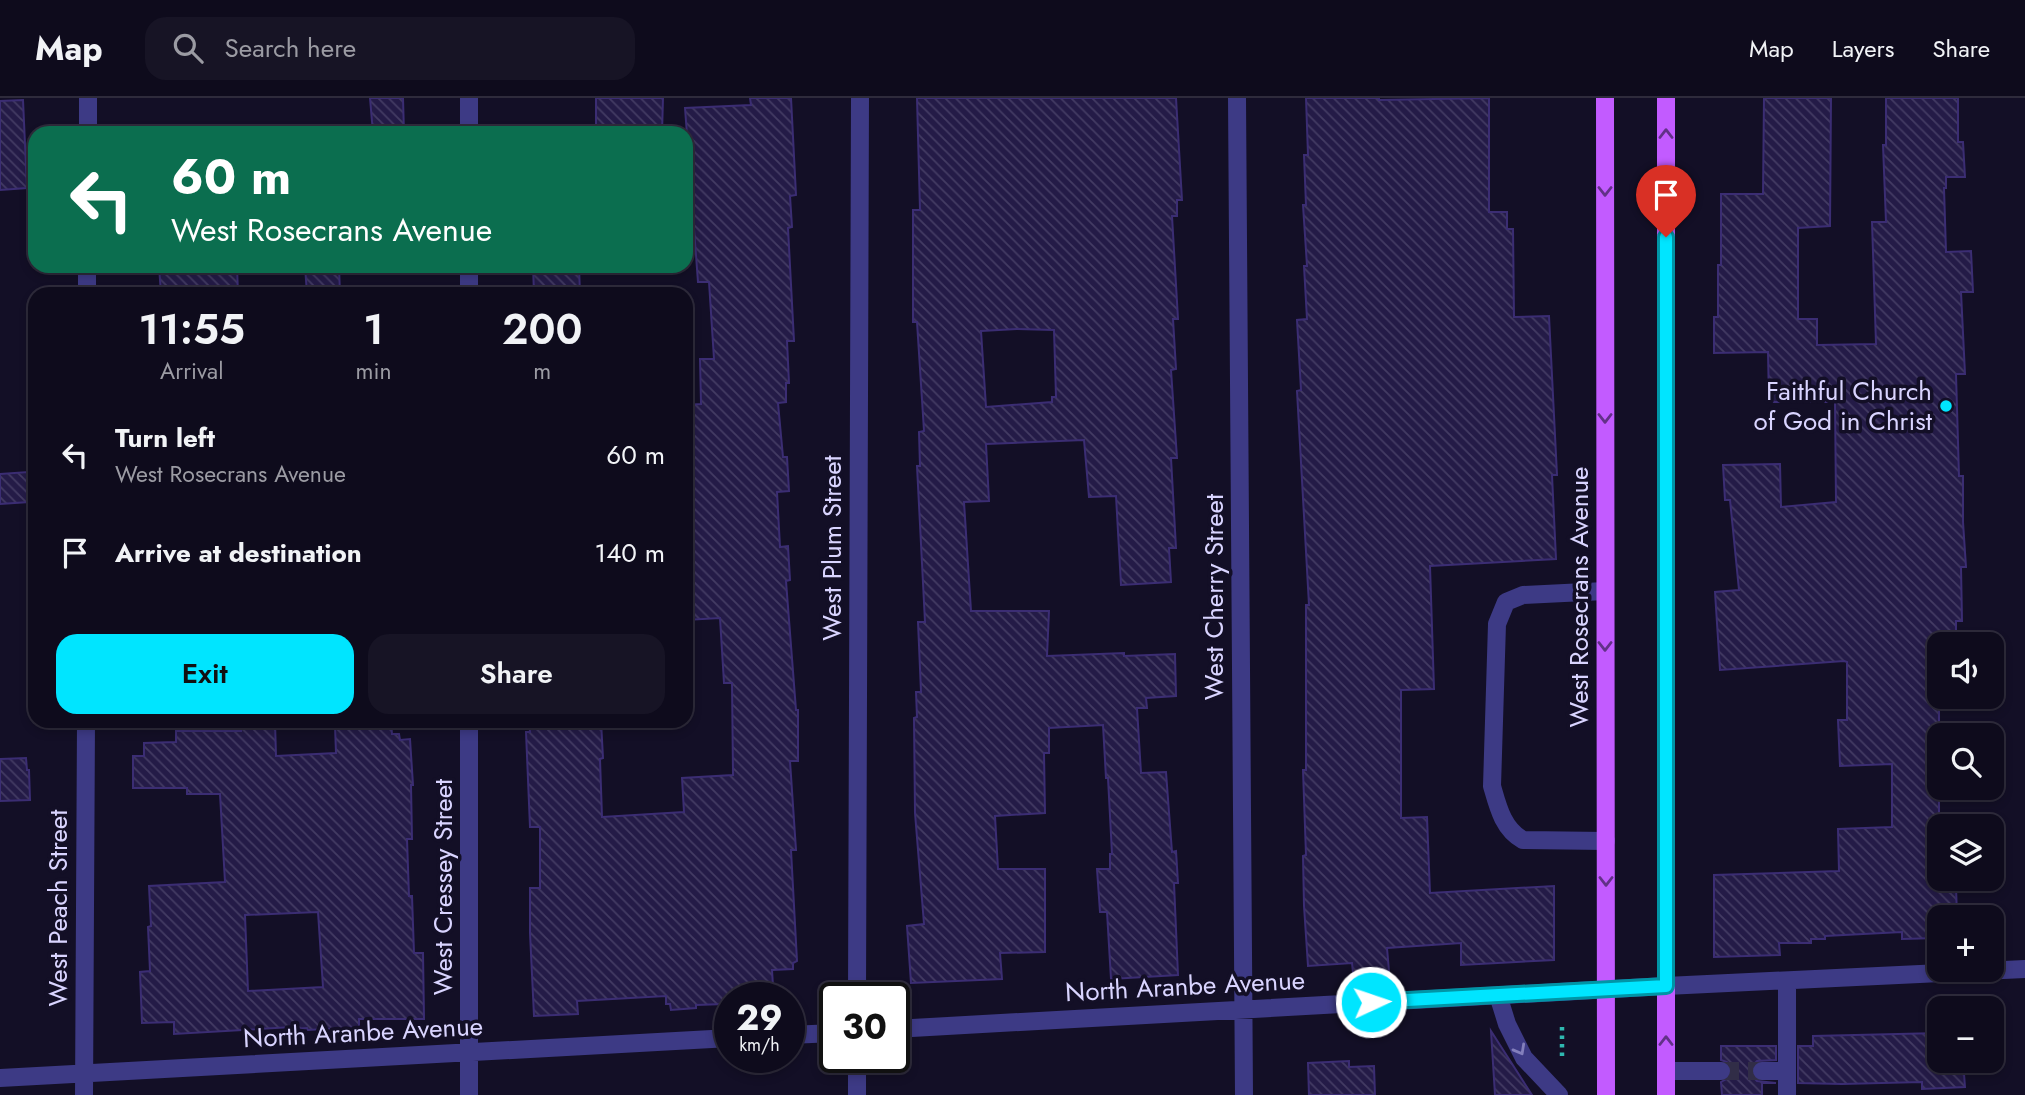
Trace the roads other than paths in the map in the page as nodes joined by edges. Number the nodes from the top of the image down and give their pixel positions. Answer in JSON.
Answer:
{"nodes":[{"id":1,"x":88,"y":98,"type":"edge"},
{"id":2,"x":469,"y":98,"type":"edge"},
{"id":3,"x":860,"y":98,"type":"edge"},
{"id":4,"x":1237,"y":98,"type":"edge"},
{"id":5,"x":1605,"y":98,"type":"edge"},
{"id":6,"x":1666,"y":98,"type":"edge"},
{"id":7,"x":88,"y":126,"type":"edge"},
{"id":8,"x":469,"y":126,"type":"edge"},
{"id":9,"x":1605,"y":591,"type":"junction"},
{"id":10,"x":86,"y":728,"type":"edge"},
{"id":11,"x":469,"y":728,"type":"edge"},
{"id":12,"x":1606,"y":841,"type":"junction"},
{"id":13,"x":2025,"y":970,"type":"edge"},
{"id":14,"x":1787,"y":981,"type":"junction"},
{"id":15,"x":857,"y":982,"type":"edge"},
{"id":16,"x":1666,"y":986,"type":"junction"},
{"id":17,"x":1606,"y":989,"type":"junction"},
{"id":18,"x":1498,"y":995,"type":"junction"},
{"id":19,"x":1244,"y":1009,"type":"junction"},
{"id":20,"x":910,"y":1028,"type":"edge"},
{"id":21,"x":714,"y":1039,"type":"edge"},
{"id":22,"x":469,"y":1052,"type":"junction"},
{"id":23,"x":1666,"y":1071,"type":"junction"},
{"id":24,"x":1721,"y":1071,"type":"tunnel mouth"},
{"id":25,"x":1762,"y":1071,"type":"tunnel mouth"},
{"id":26,"x":1787,"y":1071,"type":"junction"},
{"id":27,"x":84,"y":1073,"type":"junction"},
{"id":28,"x":857,"y":1073,"type":"edge"},
{"id":29,"x":0,"y":1078,"type":"edge"},
{"id":30,"x":84,"y":1095,"type":"edge"},
{"id":31,"x":469,"y":1095,"type":"edge"},
{"id":32,"x":857,"y":1095,"type":"edge"},
{"id":33,"x":1244,"y":1095,"type":"edge"},
{"id":34,"x":1559,"y":1095,"type":"edge"},
{"id":35,"x":1606,"y":1095,"type":"edge"},
{"id":36,"x":1666,"y":1095,"type":"edge"},
{"id":37,"x":1787,"y":1095,"type":"edge"}],
"edges":[{"from":1,"to":7,"type":"street"},
{"from":2,"to":8,"type":"street"},
{"from":3,"to":15,"type":"street","name":"West Plum Street"},
{"from":4,"to":19,"type":"street","name":"West Cherry Street"},
{"from":5,"to":9,"type":"main road","name":"West Rosecrans Avenue","one_way":true},
{"from":16,"to":6,"type":"main road","one_way":true},
{"from":9,"to":12,"type":"main road","name":"West Rosecrans Avenue","one_way":true},
{"from":9,"to":12,"type":"street"},
{"from":10,"to":27,"type":"street","name":"West Peach Street"},
{"from":11,"to":22,"type":"street","name":"West Cressey Street"},
{"from":12,"to":17,"type":"main road","name":"West Rosecrans Avenue","one_way":true},
{"from":13,"to":14,"type":"street","name":"North Aranbe Avenue"},
{"from":14,"to":16,"type":"street","name":"North Aranbe Avenue"},
{"from":14,"to":26,"type":"street"},
{"from":16,"to":17,"type":"street","name":"North Aranbe Avenue"},
{"from":23,"to":16,"type":"main road","one_way":true},
{"from":17,"to":18,"type":"street","name":"North Aranbe Avenue"},
{"from":17,"to":35,"type":"main road","name":"West Rosecrans Avenue"},
{"from":18,"to":19,"type":"street","name":"North Aranbe Avenue"},
{"from":18,"to":34,"type":"street","one_way":true},
{"from":19,"to":20,"type":"street","name":"North Aranbe Avenue"},
{"from":19,"to":33,"type":"street","name":"West Cherry Street"},
{"from":21,"to":22,"type":"street","name":"North Aranbe Avenue"},
{"from":22,"to":27,"type":"street","name":"North Aranbe Avenue"},
{"from":22,"to":31,"type":"street","name":"West Cressey Street"},
{"from":23,"to":24,"type":"street"},
{"from":23,"to":36,"type":"main road"},
{"from":25,"to":26,"type":"street"},
{"from":26,"to":37,"type":"street"},
{"from":27,"to":29,"type":"street","name":"North Aranbe Avenue"},
{"from":27,"to":30,"type":"street","name":"West Peach Street"},
{"from":28,"to":32,"type":"street"}]}
